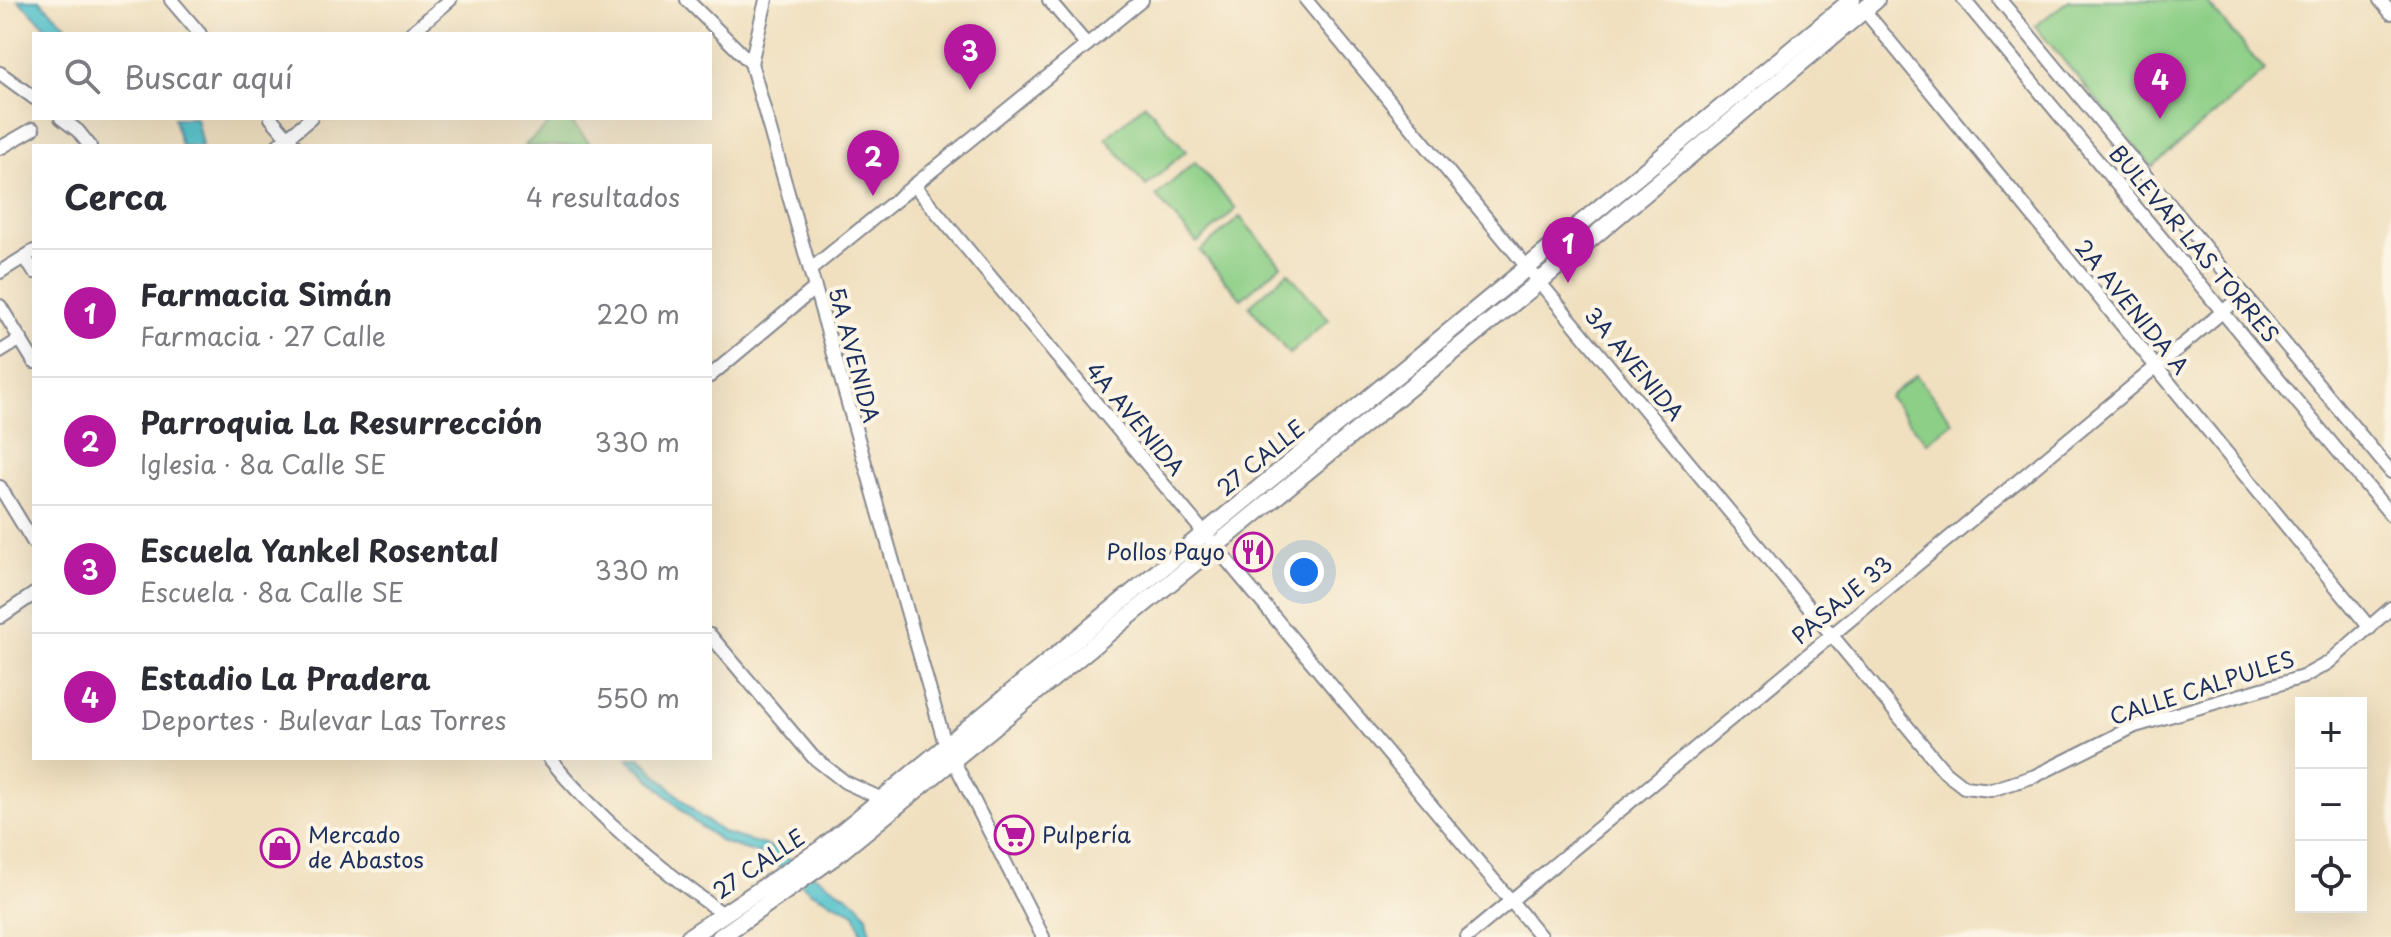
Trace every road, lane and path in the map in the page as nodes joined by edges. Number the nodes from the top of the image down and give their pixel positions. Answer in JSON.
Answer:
{"nodes":[{"id":1,"x":171,"y":0,"type":"edge"},
{"id":2,"x":450,"y":0,"type":"edge"},
{"id":3,"x":687,"y":0,"type":"edge"},
{"id":4,"x":766,"y":0,"type":"edge"},
{"id":5,"x":1049,"y":0,"type":"edge"},
{"id":6,"x":1142,"y":0,"type":"edge"},
{"id":7,"x":1306,"y":0,"type":"edge"},
{"id":8,"x":1964,"y":0,"type":"edge"},
{"id":9,"x":2000,"y":0,"type":"edge"},
{"id":10,"x":2380,"y":0,"type":"edge"},
{"id":11,"x":1864,"y":3,"type":"edge"},
{"id":12,"x":2391,"y":13,"type":"edge"},
{"id":13,"x":198,"y":32,"type":"edge"},
{"id":14,"x":412,"y":32,"type":"edge"},
{"id":15,"x":1087,"y":45,"type":"junction"},
{"id":16,"x":751,"y":63,"type":"junction"},
{"id":17,"x":0,"y":73,"type":"edge"},
{"id":18,"x":32,"y":97,"type":"edge"},
{"id":19,"x":64,"y":120,"type":"edge"},
{"id":20,"x":272,"y":120,"type":"edge"},
{"id":21,"x":309,"y":120,"type":"edge"},
{"id":22,"x":33,"y":129,"type":"dead end"},
{"id":23,"x":287,"y":143,"type":"edge"},
{"id":24,"x":88,"y":144,"type":"edge"},
{"id":25,"x":0,"y":148,"type":"edge"},
{"id":26,"x":914,"y":185,"type":"junction"},
{"id":27,"x":30,"y":254,"type":"edge"},
{"id":28,"x":1528,"y":267,"type":"junction"},
{"id":29,"x":810,"y":270,"type":"junction"},
{"id":30,"x":0,"y":272,"type":"edge"},
{"id":31,"x":1539,"y":282,"type":"junction"},
{"id":32,"x":815,"y":288,"type":"junction"},
{"id":33,"x":2244,"y":294,"type":"junction"},
{"id":34,"x":0,"y":306,"type":"edge"},
{"id":35,"x":2224,"y":310,"type":"junction"},
{"id":36,"x":21,"y":339,"type":"junction"},
{"id":37,"x":0,"y":352,"type":"edge"},
{"id":38,"x":32,"y":358,"type":"edge"},
{"id":39,"x":2155,"y":366,"type":"junction"},
{"id":40,"x":712,"y":374,"type":"edge"},
{"id":41,"x":2391,"y":472,"type":"edge"},
{"id":42,"x":0,"y":487,"type":"edge"},
{"id":43,"x":2391,"y":515,"type":"edge"},
{"id":44,"x":32,"y":540,"type":"edge"},
{"id":45,"x":1210,"y":540,"type":"junction"},
{"id":46,"x":32,"y":595,"type":"edge"},
{"id":47,"x":2391,"y":608,"type":"edge"},
{"id":48,"x":0,"y":617,"type":"edge"},
{"id":49,"x":2370,"y":628,"type":"junction"},
{"id":50,"x":1832,"y":634,"type":"junction"},
{"id":51,"x":712,"y":637,"type":"edge"},
{"id":52,"x":945,"y":744,"type":"junction"},
{"id":53,"x":1930,"y":754,"type":"joint"},
{"id":54,"x":551,"y":760,"type":"edge"},
{"id":55,"x":951,"y":761,"type":"junction"},
{"id":56,"x":882,"y":799,"type":"junction"},
{"id":57,"x":828,"y":853,"type":"junction"},
{"id":58,"x":771,"y":892,"type":"junction"},
{"id":59,"x":1511,"y":902,"type":"junction"},
{"id":60,"x":723,"y":914,"type":"junction"},
{"id":61,"x":689,"y":937,"type":"edge"},
{"id":62,"x":720,"y":937,"type":"edge"},
{"id":63,"x":1043,"y":937,"type":"edge"},
{"id":64,"x":1467,"y":937,"type":"edge"},
{"id":65,"x":1541,"y":937,"type":"edge"}],
"edges":[{"from":1,"to":13,"type":"street"},
{"from":2,"to":14,"type":"street"},
{"from":3,"to":16,"type":"street","name":"5A AVENIDA"},
{"from":4,"to":16,"type":"street"},
{"from":5,"to":15,"type":"street"},
{"from":6,"to":15,"type":"street"},
{"from":7,"to":28,"type":"street","name":"3A AVENIDA"},
{"from":8,"to":35,"type":"street","name":"BULEVAR LAS TORRES"},
{"from":9,"to":33,"type":"street","name":"BULEVAR LAS TORRES"},
{"from":10,"to":12,"type":"street"},
{"from":11,"to":28,"type":"main road","name":"27 CALLE"},
{"from":11,"to":31,"type":"main road","name":"27 CALLE"},
{"from":11,"to":39,"type":"street","name":"2A AVENIDA A"},
{"from":15,"to":26,"type":"street"},
{"from":16,"to":29,"type":"street","name":"5A AVENIDA"},
{"from":17,"to":18,"type":"street"},
{"from":19,"to":24,"type":"street"},
{"from":20,"to":23,"type":"street"},
{"from":21,"to":23,"type":"street"},
{"from":22,"to":25,"type":"street"},
{"from":26,"to":29,"type":"street"},
{"from":26,"to":45,"type":"street","name":"4A AVENIDA"},
{"from":27,"to":30,"type":"street"},
{"from":28,"to":31,"type":"street","name":"3A AVENIDA"},
{"from":28,"to":45,"type":"main road","name":"27 CALLE"},
{"from":29,"to":32,"type":"street","name":"5A AVENIDA"},
{"from":31,"to":45,"type":"main road","name":"27 CALLE"},
{"from":31,"to":50,"type":"street","name":"3A AVENIDA"},
{"from":32,"to":40,"type":"street"},
{"from":32,"to":52,"type":"street","name":"5A AVENIDA"},
{"from":33,"to":35,"type":"street","name":"PASAJE 33"},
{"from":33,"to":41,"type":"street","name":"BULEVAR LAS TORRES"},
{"from":34,"to":36,"type":"street"},
{"from":35,"to":39,"type":"street","name":"PASAJE 33"},
{"from":35,"to":43,"type":"street","name":"BULEVAR LAS TORRES"},
{"from":36,"to":37,"type":"street"},
{"from":36,"to":38,"type":"street"},
{"from":39,"to":49,"type":"street","name":"2A AVENIDA A"},
{"from":39,"to":50,"type":"street","name":"PASAJE 33"},
{"from":42,"to":44,"type":"street"},
{"from":45,"to":52,"type":"main road","name":"27 CALLE"},
{"from":45,"to":55,"type":"main road","name":"27 CALLE"},
{"from":45,"to":59,"type":"street","name":"4A AVENIDA"},
{"from":46,"to":48,"type":"street"},
{"from":47,"to":49,"type":"street","name":"CALLE CALPULES"},
{"from":49,"to":53,"type":"street","name":"CALLE CALPULES"},
{"from":50,"to":53,"type":"street","name":"3A AVENIDA"},
{"from":50,"to":59,"type":"street","name":"PASAJE 33"},
{"from":51,"to":56,"type":"street"},
{"from":52,"to":55,"type":"street","name":"5A AVENIDA"},
{"from":52,"to":56,"type":"main road","name":"27 CALLE"},
{"from":54,"to":60,"type":"street"},
{"from":55,"to":57,"type":"main road","name":"27 CALLE"},
{"from":55,"to":63,"type":"street"},
{"from":56,"to":57,"type":"main road","name":"27 CALLE"},
{"from":57,"to":58,"type":"main road","name":"27 CALLE"},
{"from":58,"to":60,"type":"main road","name":"27 CALLE"},
{"from":58,"to":62,"type":"main road","name":"27 CALLE"},
{"from":59,"to":64,"type":"street","name":"PASAJE 33"},
{"from":59,"to":65,"type":"street","name":"4A AVENIDA"},
{"from":60,"to":61,"type":"main road","name":"27 CALLE"}]}
